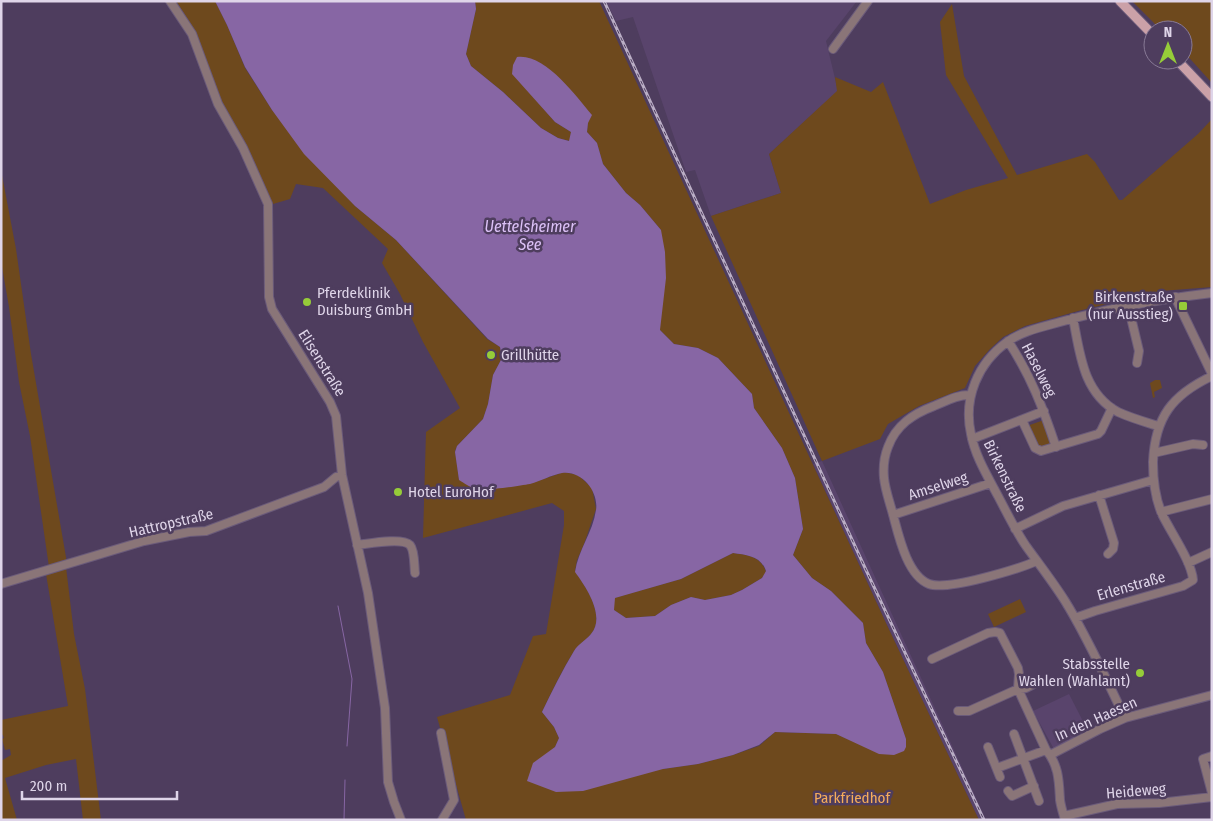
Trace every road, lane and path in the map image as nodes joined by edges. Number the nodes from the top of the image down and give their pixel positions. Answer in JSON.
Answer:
{"nodes":[{"id":1,"x":170,"y":1,"type":"edge"},
{"id":2,"x":868,"y":1,"type":"edge"},
{"id":3,"x":1120,"y":1,"type":"edge"},
{"id":4,"x":1143,"y":25,"type":"edge"},
{"id":5,"x":832,"y":49,"type":"dead end"},
{"id":6,"x":1186,"y":70,"type":"edge"},
{"id":7,"x":1212,"y":97,"type":"edge"},
{"id":8,"x":1212,"y":293,"type":"edge"},
{"id":9,"x":1175,"y":297,"type":"junction"},
{"id":10,"x":1128,"y":305,"type":"junction"},
{"id":11,"x":1073,"y":318,"type":"junction"},
{"id":12,"x":1008,"y":341,"type":"junction"},
{"id":13,"x":1138,"y":363,"type":"dead end"},
{"id":14,"x":1212,"y":375,"type":"edge"},
{"id":15,"x":970,"y":395,"type":"junction"},
{"id":16,"x":1112,"y":408,"type":"junction"},
{"id":17,"x":1044,"y":411,"type":"junction"},
{"id":18,"x":1022,"y":420,"type":"junction"},
{"id":19,"x":1158,"y":426,"type":"junction"},
{"id":20,"x":972,"y":438,"type":"junction"},
{"id":21,"x":1203,"y":445,"type":"dead end"},
{"id":22,"x":1056,"y":447,"type":"junction"},
{"id":23,"x":1154,"y":453,"type":"junction"},
{"id":24,"x":342,"y":475,"type":"junction"},
{"id":25,"x":1153,"y":480,"type":"junction"},
{"id":26,"x":991,"y":483,"type":"junction"},
{"id":27,"x":1099,"y":495,"type":"junction"},
{"id":28,"x":1212,"y":499,"type":"edge"},
{"id":29,"x":1161,"y":512,"type":"junction"},
{"id":30,"x":893,"y":515,"type":"junction"},
{"id":31,"x":1015,"y":528,"type":"junction"},
{"id":32,"x":357,"y":545,"type":"junction"},
{"id":33,"x":1212,"y":552,"type":"edge"},
{"id":34,"x":1108,"y":554,"type":"dead end"},
{"id":35,"x":1037,"y":561,"type":"junction"},
{"id":36,"x":1188,"y":563,"type":"junction"},
{"id":37,"x":415,"y":573,"type":"dead end"},
{"id":38,"x":1,"y":584,"type":"edge"},
{"id":39,"x":1076,"y":618,"type":"junction"},
{"id":40,"x":932,"y":659,"type":"dead end"},
{"id":41,"x":1034,"y":684,"type":"dead end"},
{"id":42,"x":1018,"y":689,"type":"junction"},
{"id":43,"x":1212,"y":695,"type":"edge"},
{"id":44,"x":958,"y":711,"type":"dead end"},
{"id":45,"x":1125,"y":718,"type":"junction"},
{"id":46,"x":441,"y":733,"type":"dead end"},
{"id":47,"x":1014,"y":734,"type":"dead end"},
{"id":48,"x":988,"y":747,"type":"dead end"},
{"id":49,"x":1048,"y":752,"type":"junction"},
{"id":50,"x":1212,"y":756,"type":"edge"},
{"id":51,"x":1024,"y":759,"type":"junction"},
{"id":52,"x":997,"y":768,"type":"junction"},
{"id":53,"x":1000,"y":777,"type":"dead end"},
{"id":54,"x":1034,"y":786,"type":"junction"},
{"id":55,"x":1008,"y":792,"type":"dead end"},
{"id":56,"x":1212,"y":793,"type":"edge"},
{"id":57,"x":1212,"y":797,"type":"edge"},
{"id":58,"x":1039,"y":801,"type":"dead end"},
{"id":59,"x":1064,"y":818,"type":"edge"},
{"id":60,"x":402,"y":820,"type":"edge"},
{"id":61,"x":442,"y":820,"type":"edge"}],
"edges":[{"from":1,"to":24,"type":"street","name":"Elisenstraße"},
{"from":2,"to":5,"type":"street"},
{"from":3,"to":4,"type":"main road"},
{"from":6,"to":7,"type":"main road"},
{"from":8,"to":9,"type":"street","name":"Birkenstraße"},
{"from":9,"to":10,"type":"street","name":"Birkenstraße"},
{"from":9,"to":14,"type":"street"},
{"from":10,"to":11,"type":"street","name":"Birkenstraße"},
{"from":10,"to":13,"type":"street"},
{"from":11,"to":12,"type":"street","name":"Birkenstraße"},
{"from":11,"to":16,"type":"street"},
{"from":12,"to":15,"type":"street","name":"Birkenstraße"},
{"from":12,"to":17,"type":"street","name":"Haselweg"},
{"from":14,"to":19,"type":"street"},
{"from":15,"to":20,"type":"street","name":"Birkenstraße"},
{"from":15,"to":30,"type":"street"},
{"from":16,"to":19,"type":"street"},
{"from":16,"to":22,"type":"street"},
{"from":17,"to":18,"type":"street","name":"Haselweg"},
{"from":17,"to":22,"type":"street","name":"Haselweg"},
{"from":18,"to":20,"type":"street","name":"Haselweg"},
{"from":18,"to":22,"type":"street"},
{"from":19,"to":23,"type":"street"},
{"from":20,"to":26,"type":"street","name":"Birkenstraße"},
{"from":21,"to":23,"type":"street"},
{"from":23,"to":25,"type":"street"},
{"from":24,"to":32,"type":"street","name":"Elisenstraße"},
{"from":24,"to":38,"type":"street","name":"Hattropstraße"},
{"from":25,"to":27,"type":"street"},
{"from":25,"to":29,"type":"street"},
{"from":26,"to":30,"type":"street","name":"Amselweg"},
{"from":26,"to":31,"type":"street","name":"Birkenstraße"},
{"from":27,"to":31,"type":"street"},
{"from":27,"to":34,"type":"street"},
{"from":28,"to":29,"type":"street"},
{"from":29,"to":36,"type":"street"},
{"from":30,"to":35,"type":"street"},
{"from":31,"to":35,"type":"street","name":"Birkenstraße"},
{"from":32,"to":37,"type":"street"},
{"from":32,"to":60,"type":"street","name":"Elisenstraße"},
{"from":33,"to":36,"type":"street"},
{"from":35,"to":39,"type":"street","name":"Birkenstraße"},
{"from":36,"to":39,"type":"street","name":"Erlenstraße"},
{"from":39,"to":45,"type":"street","name":"Birkenstraße"},
{"from":40,"to":42,"type":"street"},
{"from":41,"to":42,"type":"street"},
{"from":42,"to":44,"type":"street"},
{"from":42,"to":49,"type":"street"},
{"from":43,"to":45,"type":"street","name":"In den Haesen"},
{"from":45,"to":49,"type":"street","name":"In den Haesen"},
{"from":46,"to":61,"type":"street"},
{"from":47,"to":51,"type":"street"},
{"from":48,"to":52,"type":"street"},
{"from":49,"to":51,"type":"street","name":"In den Haesen"},
{"from":49,"to":59,"type":"street"},
{"from":50,"to":56,"type":"street"},
{"from":51,"to":52,"type":"street","name":"In den Haesen"},
{"from":51,"to":54,"type":"street"},
{"from":52,"to":53,"type":"street"},
{"from":54,"to":55,"type":"street"},
{"from":54,"to":58,"type":"street"},
{"from":57,"to":59,"type":"street","name":"Heideweg"}]}
